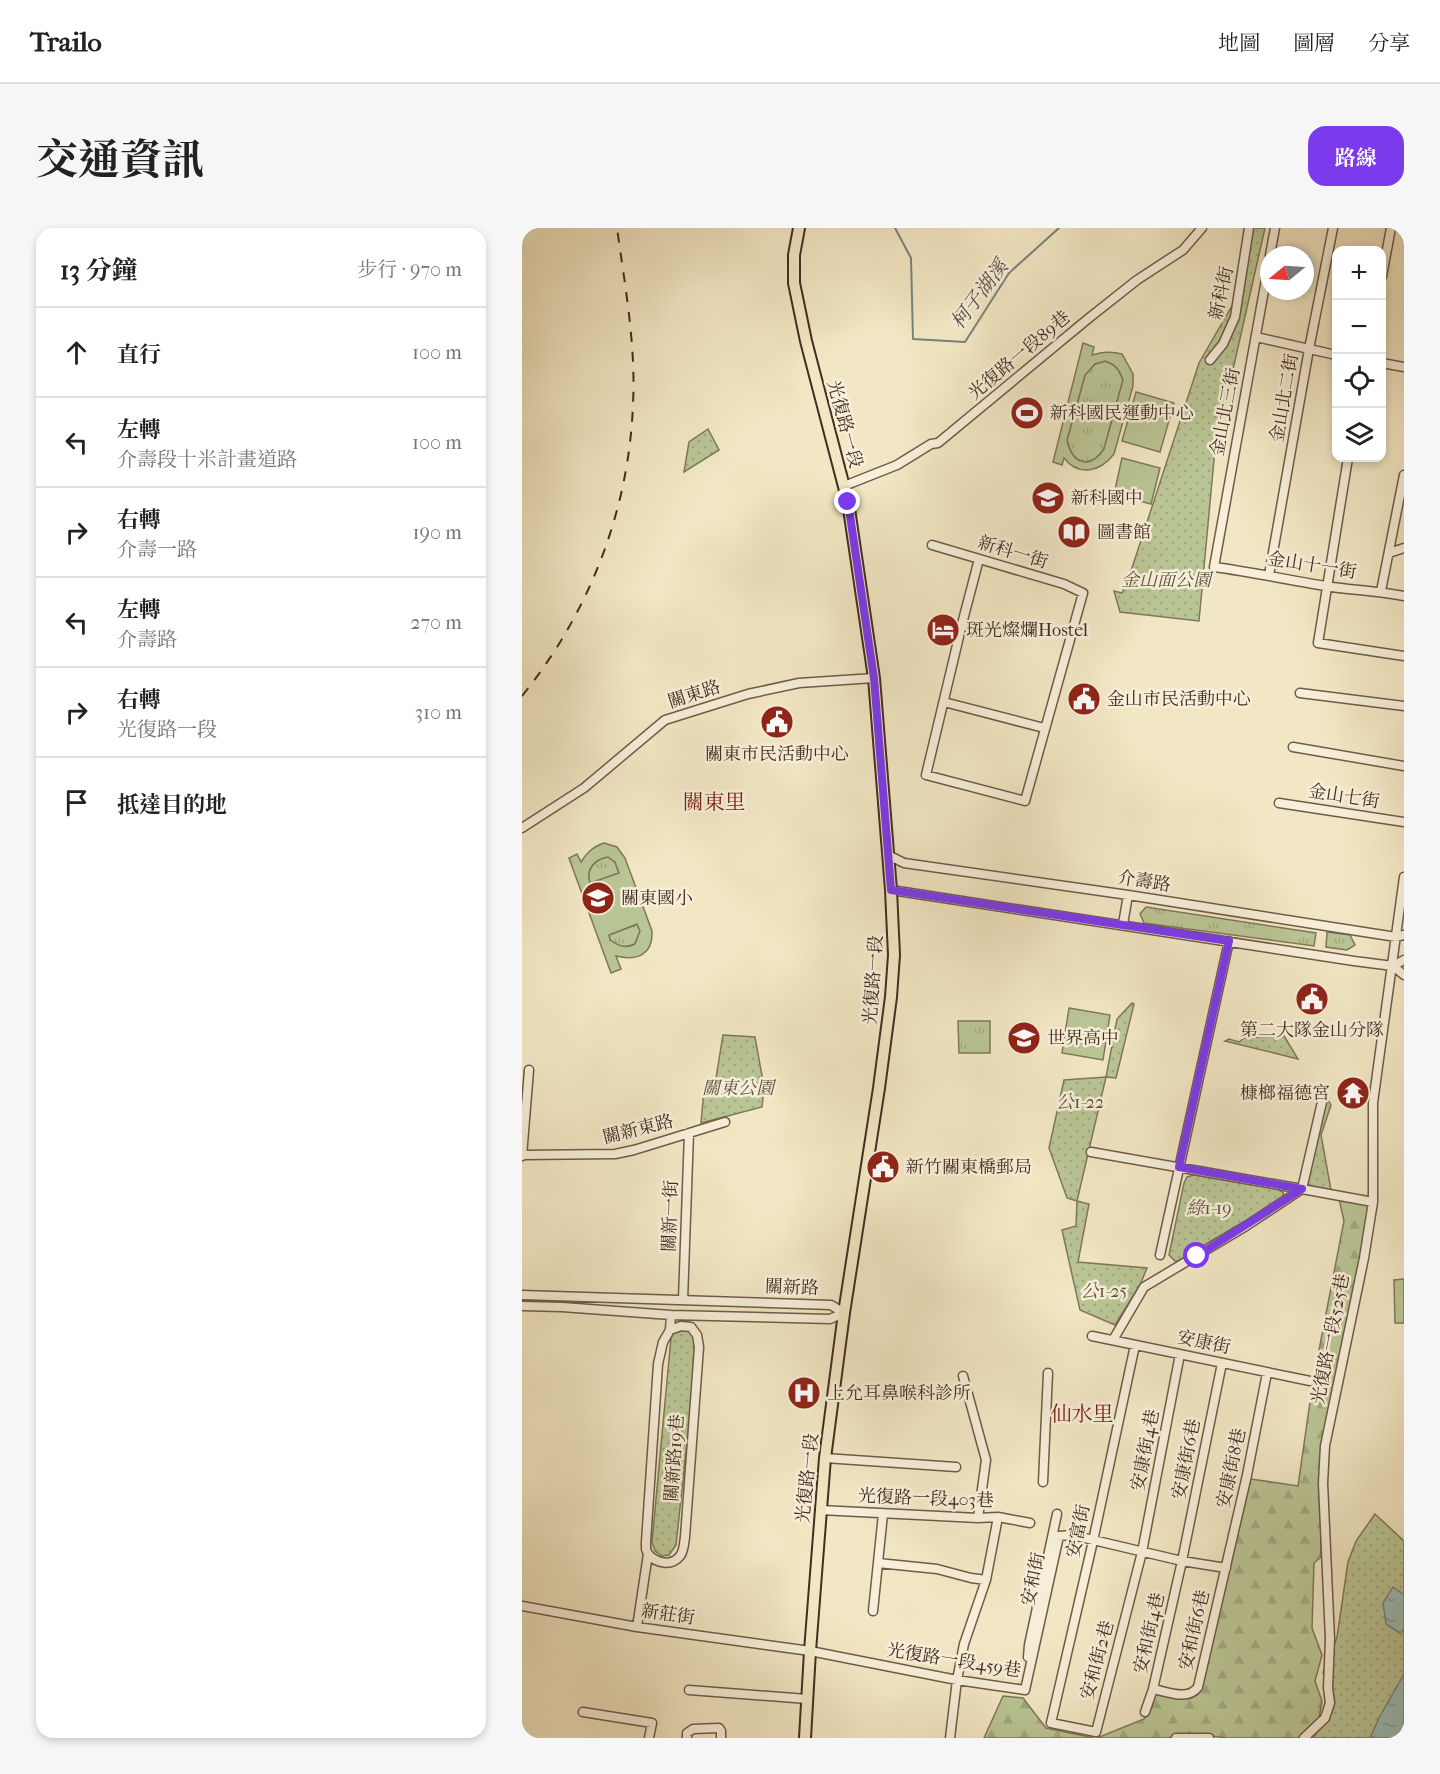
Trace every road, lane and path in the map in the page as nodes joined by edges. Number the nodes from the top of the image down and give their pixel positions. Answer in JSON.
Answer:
{"nodes":[{"id":1,"x":799,"y":228,"type":"edge"},
{"id":2,"x":1202,"y":228,"type":"edge"},
{"id":3,"x":1250,"y":228,"type":"edge"},
{"id":4,"x":1275,"y":228,"type":"edge"},
{"id":5,"x":1333,"y":228,"type":"edge"},
{"id":6,"x":1391,"y":228,"type":"edge"},
{"id":7,"x":1272,"y":246,"type":"edge"},
{"id":8,"x":1386,"y":255,"type":"edge"},
{"id":9,"x":1263,"y":300,"type":"edge"},
{"id":10,"x":1257,"y":338,"type":"junction"},
{"id":11,"x":1310,"y":349,"type":"junction"},
{"id":12,"x":1332,"y":354,"type":"edge"},
{"id":13,"x":1210,"y":360,"type":"dead end"},
{"id":14,"x":1386,"y":364,"type":"edge"},
{"id":15,"x":1404,"y":367,"type":"edge"},
{"id":16,"x":1347,"y":462,"type":"edge"},
{"id":17,"x":1404,"y":475,"type":"edge"},
{"id":18,"x":844,"y":486,"type":"junction"},
{"id":19,"x":1402,"y":492,"type":"edge"},
{"id":20,"x":932,"y":545,"type":"dead end"},
{"id":21,"x":1404,"y":548,"type":"edge"},
{"id":22,"x":1389,"y":553,"type":"junction"},
{"id":23,"x":979,"y":559,"type":"junction"},
{"id":24,"x":1214,"y":567,"type":"joint"},
{"id":25,"x":1269,"y":575,"type":"junction"},
{"id":26,"x":1327,"y":586,"type":"junction"},
{"id":27,"x":1381,"y":591,"type":"junction"},
{"id":28,"x":1404,"y":596,"type":"edge"},
{"id":29,"x":1404,"y":656,"type":"edge"},
{"id":30,"x":874,"y":678,"type":"junction"},
{"id":31,"x":1299,"y":693,"type":"dead end"},
{"id":32,"x":944,"y":702,"type":"junction"},
{"id":33,"x":1404,"y":706,"type":"edge"},
{"id":34,"x":1044,"y":728,"type":"junction"},
{"id":35,"x":1293,"y":747,"type":"dead end"},
{"id":36,"x":1404,"y":766,"type":"edge"},
{"id":37,"x":1279,"y":803,"type":"dead end"},
{"id":38,"x":1404,"y":822,"type":"edge"},
{"id":39,"x":522,"y":828,"type":"edge"},
{"id":40,"x":888,"y":855,"type":"junction"},
{"id":41,"x":1404,"y":877,"type":"edge"},
{"id":42,"x":891,"y":890,"type":"junction"},
{"id":43,"x":1403,"y":892,"type":"edge"},
{"id":44,"x":1128,"y":895,"type":"junction"},
{"id":45,"x":1123,"y":924,"type":"junction"},
{"id":46,"x":1400,"y":936,"type":"edge"},
{"id":47,"x":1229,"y":941,"type":"junction"},
{"id":48,"x":1404,"y":944,"type":"edge"},
{"id":49,"x":1404,"y":960,"type":"edge"},
{"id":50,"x":1393,"y":966,"type":"junction"},
{"id":51,"x":1404,"y":975,"type":"edge"},
{"id":52,"x":529,"y":1070,"type":"dead end"},
{"id":53,"x":1322,"y":1102,"type":"dead end"},
{"id":54,"x":725,"y":1122,"type":"dead end"},
{"id":55,"x":689,"y":1133,"type":"junction"},
{"id":56,"x":1090,"y":1152,"type":"dead end"},
{"id":57,"x":522,"y":1155,"type":"edge"},
{"id":58,"x":1179,"y":1167,"type":"junction"},
{"id":59,"x":1302,"y":1189,"type":"junction"},
{"id":60,"x":1373,"y":1202,"type":"junction"},
{"id":61,"x":1160,"y":1256,"type":"dead end"},
{"id":62,"x":522,"y":1295,"type":"edge"},
{"id":63,"x":683,"y":1300,"type":"junction"},
{"id":64,"x":522,"y":1306,"type":"edge"},
{"id":65,"x":844,"y":1313,"type":"junction"},
{"id":66,"x":671,"y":1315,"type":"junction"},
{"id":67,"x":693,"y":1315,"type":"junction"},
{"id":68,"x":691,"y":1327,"type":"junction"},
{"id":69,"x":670,"y":1330,"type":"junction"},
{"id":70,"x":1092,"y":1336,"type":"dead end"},
{"id":71,"x":1113,"y":1340,"type":"junction"},
{"id":72,"x":1135,"y":1345,"type":"junction"},
{"id":73,"x":1180,"y":1354,"type":"junction"},
{"id":74,"x":1222,"y":1363,"type":"junction"},
{"id":75,"x":1267,"y":1373,"type":"junction"},
{"id":76,"x":1048,"y":1374,"type":"dead end"},
{"id":77,"x":963,"y":1376,"type":"dead end"},
{"id":78,"x":1310,"y":1381,"type":"dead end"},
{"id":79,"x":825,"y":1458,"type":"junction"},
{"id":80,"x":957,"y":1467,"type":"dead end"},
{"id":81,"x":1043,"y":1482,"type":"dead end"},
{"id":82,"x":820,"y":1510,"type":"junction"},
{"id":83,"x":883,"y":1514,"type":"junction"},
{"id":84,"x":1057,"y":1514,"type":"dead end"},
{"id":85,"x":998,"y":1517,"type":"junction"},
{"id":86,"x":978,"y":1518,"type":"junction"},
{"id":87,"x":1030,"y":1523,"type":"dead end"},
{"id":88,"x":1093,"y":1541,"type":"junction"},
{"id":89,"x":1142,"y":1552,"type":"junction"},
{"id":90,"x":648,"y":1554,"type":"junction"},
{"id":91,"x":1182,"y":1562,"type":"junction"},
{"id":92,"x":878,"y":1563,"type":"junction"},
{"id":93,"x":1226,"y":1568,"type":"junction"},
{"id":94,"x":986,"y":1580,"type":"junction"},
{"id":95,"x":522,"y":1606,"type":"edge"},
{"id":96,"x":873,"y":1611,"type":"dead end"},
{"id":97,"x":637,"y":1627,"type":"junction"},
{"id":98,"x":810,"y":1651,"type":"junction"},
{"id":99,"x":957,"y":1680,"type":"junction"},
{"id":100,"x":689,"y":1689,"type":"dead end"},
{"id":101,"x":1153,"y":1689,"type":"junction"},
{"id":102,"x":1025,"y":1690,"type":"junction"},
{"id":103,"x":807,"y":1699,"type":"junction"},
{"id":104,"x":583,"y":1712,"type":"dead end"},
{"id":105,"x":1145,"y":1712,"type":"dead end"},
{"id":106,"x":1051,"y":1723,"type":"joint"},
{"id":107,"x":649,"y":1738,"type":"edge"},
{"id":108,"x":687,"y":1738,"type":"edge"},
{"id":109,"x":721,"y":1738,"type":"edge"},
{"id":110,"x":805,"y":1738,"type":"edge"},
{"id":111,"x":950,"y":1738,"type":"edge"},
{"id":112,"x":1176,"y":1738,"type":"edge"},
{"id":113,"x":1209,"y":1738,"type":"edge"},
{"id":114,"x":1304,"y":1738,"type":"edge"}],
"edges":[{"from":1,"to":18,"type":"main road","name":"光復路一段"},
{"from":2,"to":18,"type":"street","name":"光復路一段89巷"},
{"from":3,"to":13,"type":"street","name":"新科街"},
{"from":4,"to":7,"type":"street"},
{"from":5,"to":11,"type":"street","name":"金山北二街"},
{"from":6,"to":8,"type":"street"},
{"from":9,"to":10,"type":"street","name":"金山北三街"},
{"from":10,"to":11,"type":"street"},
{"from":10,"to":24,"type":"street","name":"金山北三街"},
{"from":11,"to":12,"type":"street"},
{"from":11,"to":25,"type":"street","name":"金山北二街"},
{"from":14,"to":15,"type":"street"},
{"from":16,"to":26,"type":"street"},
{"from":17,"to":19,"type":"street"},
{"from":18,"to":30,"type":"main road","name":"光復路一段"},
{"from":19,"to":22,"type":"street"},
{"from":20,"to":23,"type":"street","name":"新科一街"},
{"from":21,"to":22,"type":"street"},
{"from":22,"to":27,"type":"street"},
{"from":23,"to":32,"type":"street"},
{"from":23,"to":34,"type":"street","name":"新科一街"},
{"from":24,"to":25,"type":"street","name":"金山十一街"},
{"from":25,"to":26,"type":"street","name":"金山十一街"},
{"from":26,"to":27,"type":"street","name":"金山十一街"},
{"from":26,"to":29,"type":"street"},
{"from":27,"to":28,"type":"street","name":"金山十一街"},
{"from":30,"to":39,"type":"street","name":"關東路"},
{"from":30,"to":40,"type":"main road","name":"光復路一段"},
{"from":31,"to":33,"type":"street"},
{"from":32,"to":34,"type":"street"},
{"from":32,"to":34,"type":"street"},
{"from":35,"to":36,"type":"street"},
{"from":37,"to":38,"type":"street","name":"金山七街"},
{"from":40,"to":42,"type":"main road","name":"光復路一段"},
{"from":40,"to":44,"type":"street","name":"介壽路"},
{"from":41,"to":43,"type":"street","name":"光復路一段525巷"},
{"from":42,"to":45,"type":"street"},
{"from":42,"to":65,"type":"main road","name":"光復路一段"},
{"from":43,"to":46,"type":"street","name":"光復路一段525巷"},
{"from":44,"to":45,"type":"street"},
{"from":44,"to":46,"type":"street","name":"介壽路"},
{"from":45,"to":47,"type":"street"},
{"from":46,"to":48,"type":"street"},
{"from":46,"to":50,"type":"street","name":"光復路一段525巷"},
{"from":47,"to":50,"type":"street"},
{"from":47,"to":58,"type":"street"},
{"from":49,"to":50,"type":"street"},
{"from":50,"to":51,"type":"street"},
{"from":50,"to":60,"type":"street","name":"光復路一段525巷"},
{"from":52,"to":57,"type":"street"},
{"from":53,"to":59,"type":"street"},
{"from":54,"to":55,"type":"street","name":"關新東路"},
{"from":55,"to":57,"type":"street","name":"關新東路"},
{"from":55,"to":63,"type":"street","name":"關新一街"},
{"from":56,"to":58,"type":"street"},
{"from":58,"to":59,"type":"street"},
{"from":58,"to":61,"type":"street"},
{"from":59,"to":60,"type":"street"},
{"from":59,"to":71,"type":"street"},
{"from":60,"to":114,"type":"street","name":"光復路一段525巷"},
{"from":62,"to":63,"type":"street","name":"關新路"},
{"from":63,"to":65,"type":"street","name":"關新路"},
{"from":64,"to":66,"type":"street","name":"關新路"},
{"from":65,"to":67,"type":"street","name":"關新路"},
{"from":65,"to":79,"type":"main road","name":"光復路一段"},
{"from":66,"to":67,"type":"street","name":"關新路"},
{"from":66,"to":69,"type":"street","name":"關新路19巷"},
{"from":67,"to":68,"type":"street","name":"關新路19巷"},
{"from":68,"to":69,"type":"street"},
{"from":68,"to":90,"type":"street","name":"關新路19巷"},
{"from":69,"to":90,"type":"street","name":"關新路19巷"},
{"from":70,"to":71,"type":"street","name":"安康街"},
{"from":71,"to":72,"type":"street","name":"安康街"},
{"from":72,"to":73,"type":"street","name":"安康街"},
{"from":72,"to":88,"type":"street","name":"安富街"},
{"from":73,"to":74,"type":"street","name":"安康街"},
{"from":73,"to":89,"type":"street","name":"安康街4巷"},
{"from":74,"to":75,"type":"street","name":"安康街"},
{"from":74,"to":91,"type":"street","name":"安康街6巷"},
{"from":75,"to":78,"type":"street","name":"安康街"},
{"from":75,"to":93,"type":"street","name":"安康街8巷"},
{"from":76,"to":81,"type":"street"},
{"from":77,"to":86,"type":"street"},
{"from":79,"to":80,"type":"street"},
{"from":79,"to":82,"type":"main road","name":"光復路一段"},
{"from":82,"to":83,"type":"street","name":"光復路一段403巷"},
{"from":82,"to":98,"type":"main road","name":"光復路一段"},
{"from":83,"to":86,"type":"street","name":"光復路一段403巷"},
{"from":83,"to":92,"type":"street"},
{"from":84,"to":102,"type":"street","name":"光復路一段459巷"},
{"from":85,"to":86,"type":"street","name":"光復路一段403巷"},
{"from":85,"to":87,"type":"street","name":"光復路一段403巷"},
{"from":85,"to":94,"type":"street"},
{"from":88,"to":89,"type":"street","name":"安和街"},
{"from":88,"to":102,"type":"street","name":"安和街"},
{"from":88,"to":106,"type":"street","name":"安富街"},
{"from":89,"to":91,"type":"street","name":"安和街"},
{"from":89,"to":106,"type":"street","name":"安和街2巷"},
{"from":90,"to":97,"type":"street","name":"關新路19巷"},
{"from":91,"to":93,"type":"street","name":"安和街"},
{"from":91,"to":101,"type":"street","name":"安和街4巷"},
{"from":92,"to":94,"type":"street"},
{"from":92,"to":96,"type":"street"},
{"from":93,"to":101,"type":"street","name":"安和街6巷"},
{"from":94,"to":99,"type":"street"},
{"from":95,"to":97,"type":"street","name":"新莊街"},
{"from":97,"to":98,"type":"street","name":"新莊街"},
{"from":98,"to":99,"type":"street","name":"光復路一段459巷"},
{"from":98,"to":103,"type":"main road","name":"光復路一段"},
{"from":99,"to":102,"type":"street","name":"光復路一段459巷"},
{"from":99,"to":111,"type":"street"},
{"from":100,"to":103,"type":"street"},
{"from":101,"to":105,"type":"street","name":"安和街4巷"},
{"from":103,"to":110,"type":"main road","name":"光復路一段"},
{"from":104,"to":107,"type":"street"},
{"from":108,"to":109,"type":"street"},
{"from":112,"to":113,"type":"street"}]}
